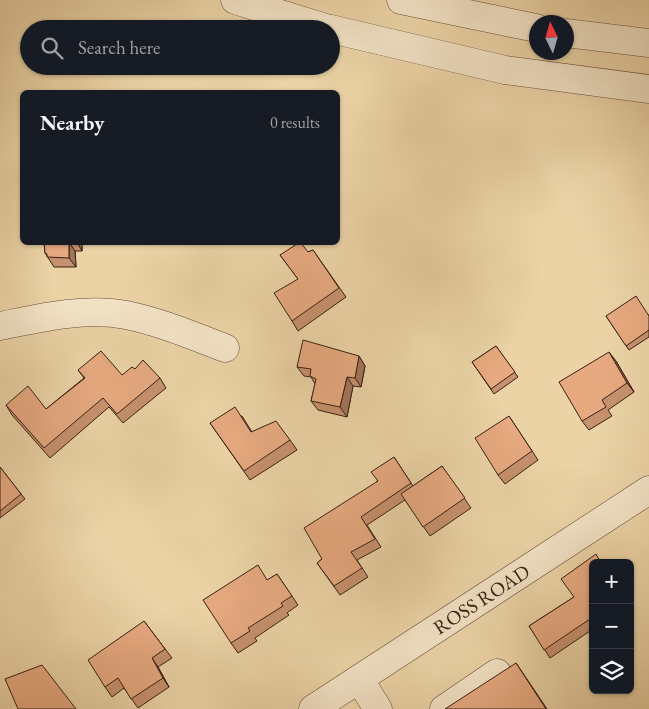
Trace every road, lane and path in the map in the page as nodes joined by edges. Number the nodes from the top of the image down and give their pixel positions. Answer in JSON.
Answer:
{"nodes":[{"id":1,"x":235,"y":0,"type":"edge"},
{"id":2,"x":401,"y":0,"type":"edge"},
{"id":3,"x":301,"y":20,"type":"edge"},
{"id":4,"x":529,"y":27,"type":"edge"},
{"id":5,"x":340,"y":31,"type":"edge"},
{"id":6,"x":575,"y":34,"type":"edge"},
{"id":7,"x":649,"y":34,"type":"edge"},
{"id":8,"x":649,"y":43,"type":"edge"},
{"id":9,"x":505,"y":70,"type":"junction"},
{"id":10,"x":649,"y":89,"type":"edge"},
{"id":11,"x":649,"y":107,"type":"edge"},
{"id":12,"x":0,"y":326,"type":"edge"},
{"id":13,"x":225,"y":348,"type":"dead end"},
{"id":14,"x":649,"y":490,"type":"edge"},
{"id":15,"x":497,"y":672,"type":"dead end"},
{"id":16,"x":359,"y":679,"type":"junction"},
{"id":17,"x":313,"y":709,"type":"edge"},
{"id":18,"x":378,"y":709,"type":"edge"},
{"id":19,"x":444,"y":709,"type":"edge"}],
"edges":[{"from":1,"to":3,"type":"street"},
{"from":2,"to":4,"type":"street"},
{"from":5,"to":9,"type":"street"},
{"from":6,"to":7,"type":"street"},
{"from":6,"to":8,"type":"street"},
{"from":9,"to":10,"type":"street"},
{"from":9,"to":11,"type":"street"},
{"from":12,"to":13,"type":"street"},
{"from":14,"to":16,"type":"street","name":"ROSS ROAD"},
{"from":15,"to":19,"type":"street"},
{"from":16,"to":17,"type":"street","name":"ROSS ROAD"},
{"from":16,"to":18,"type":"street"}]}
